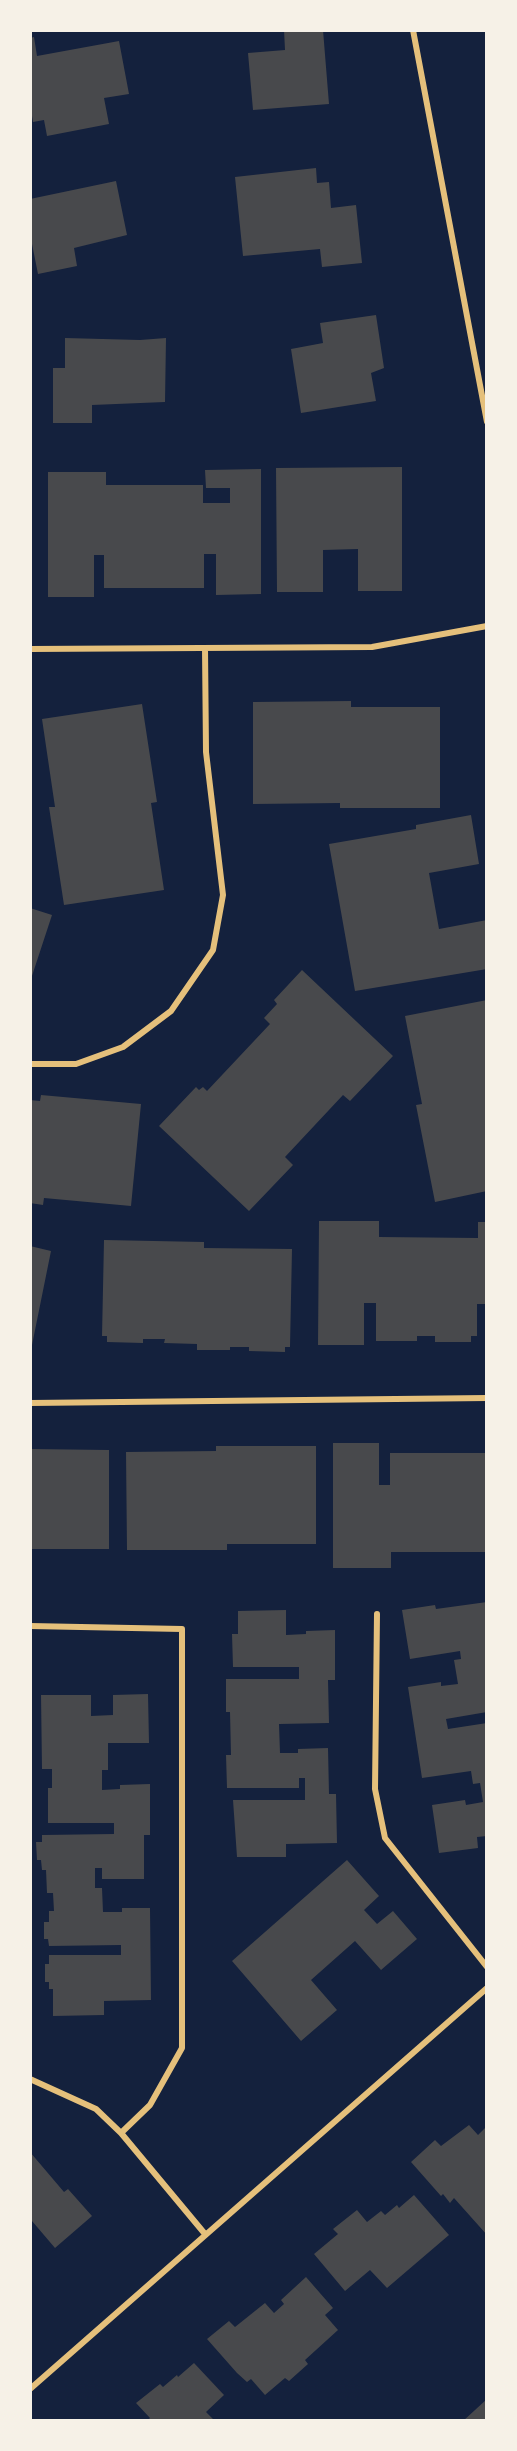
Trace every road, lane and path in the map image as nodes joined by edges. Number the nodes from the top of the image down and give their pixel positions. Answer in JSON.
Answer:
{"nodes":[{"id":1,"x":413,"y":30,"type":"edge"},
{"id":2,"x":487,"y":422,"type":"edge"},
{"id":3,"x":487,"y":626,"type":"edge"},
{"id":4,"x":205,"y":648,"type":"junction"},
{"id":5,"x":30,"y":649,"type":"edge"},
{"id":6,"x":30,"y":1064,"type":"edge"},
{"id":7,"x":487,"y":1398,"type":"edge"},
{"id":8,"x":30,"y":1402,"type":"edge"},
{"id":9,"x":376,"y":1614,"type":"dead end"},
{"id":10,"x":30,"y":1626,"type":"edge"},
{"id":11,"x":487,"y":1967,"type":"edge"},
{"id":12,"x":487,"y":1988,"type":"edge"},
{"id":13,"x":30,"y":2079,"type":"edge"},
{"id":14,"x":121,"y":2133,"type":"junction"},
{"id":15,"x":205,"y":2234,"type":"junction"},
{"id":16,"x":30,"y":2389,"type":"edge"}],
"edges":[{"from":1,"to":2,"type":"street"},
{"from":3,"to":4,"type":"street"},
{"from":4,"to":5,"type":"street"},
{"from":4,"to":6,"type":"street"},
{"from":7,"to":8,"type":"street"},
{"from":9,"to":11,"type":"street"},
{"from":10,"to":14,"type":"street"},
{"from":12,"to":15,"type":"street"},
{"from":13,"to":14,"type":"street"},
{"from":14,"to":15,"type":"street"},
{"from":15,"to":16,"type":"street"}]}
